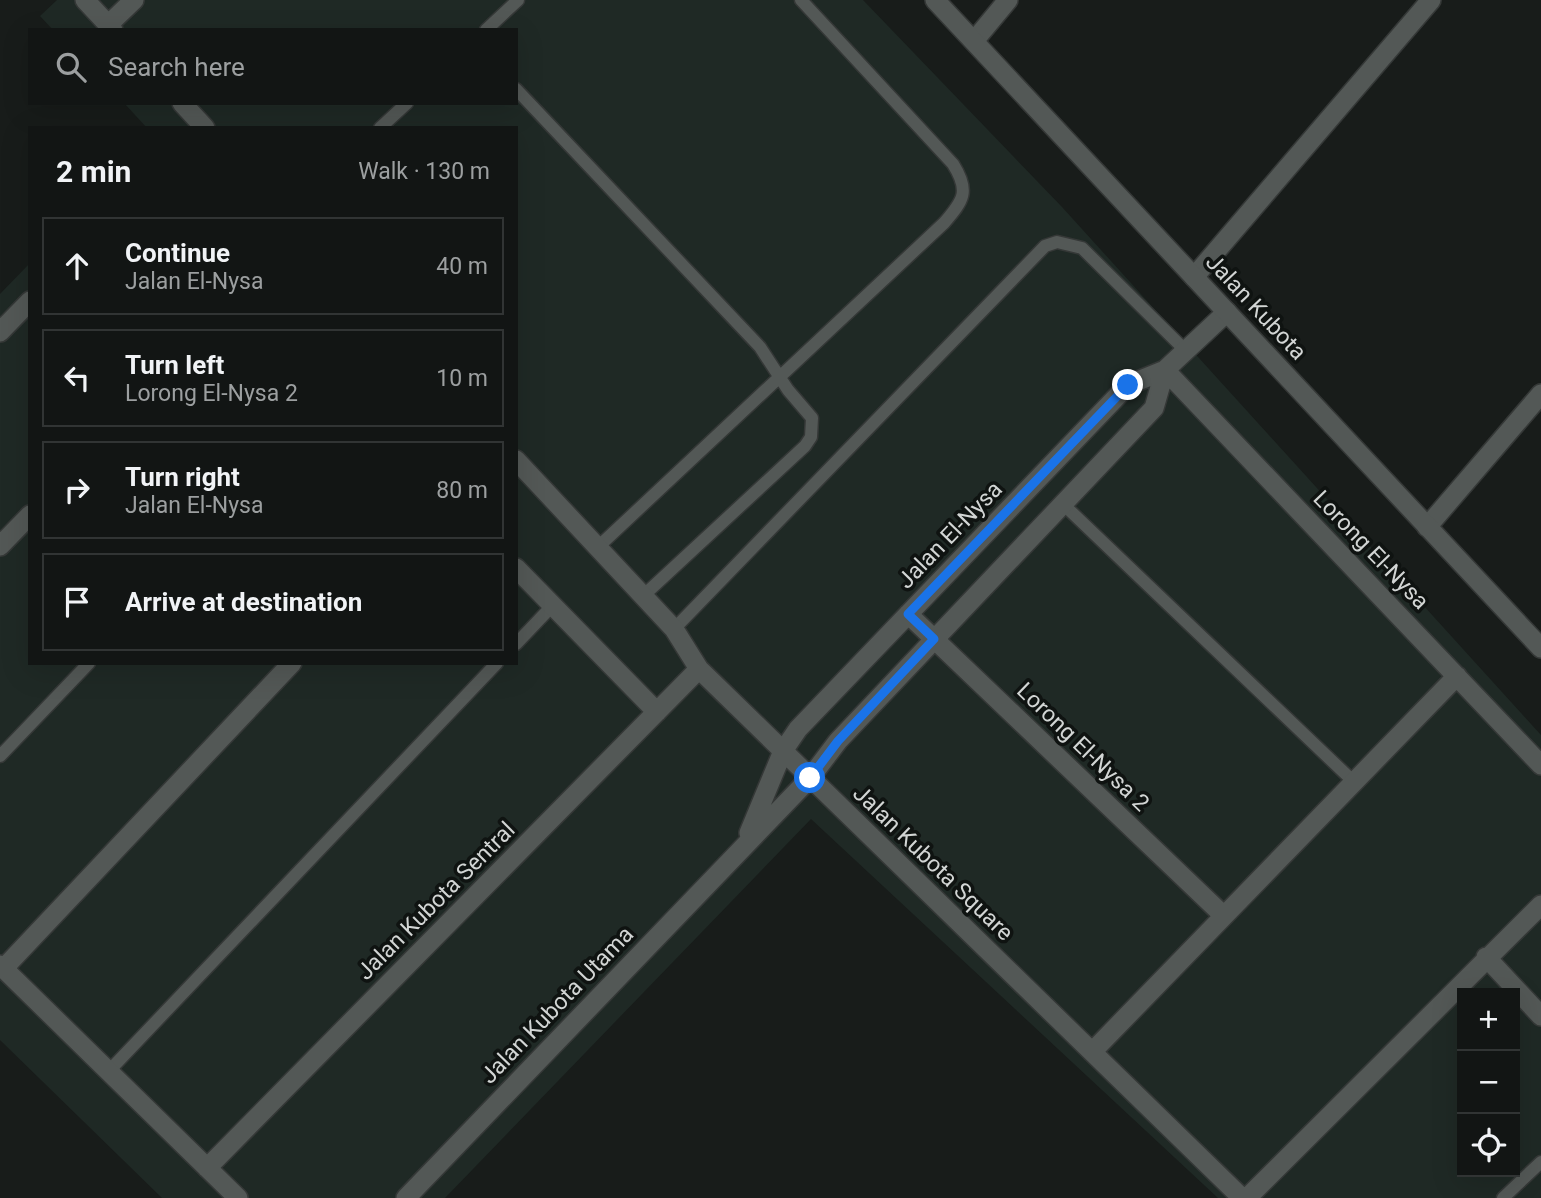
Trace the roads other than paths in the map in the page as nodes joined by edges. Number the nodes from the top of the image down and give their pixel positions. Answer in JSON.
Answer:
{"nodes":[{"id":1,"x":85,"y":0,"type":"edge"},
{"id":2,"x":134,"y":0,"type":"edge"},
{"id":3,"x":518,"y":0,"type":"edge"},
{"id":4,"x":801,"y":0,"type":"edge"},
{"id":5,"x":936,"y":0,"type":"edge"},
{"id":6,"x":1008,"y":0,"type":"edge"},
{"id":7,"x":1431,"y":0,"type":"edge"},
{"id":8,"x":111,"y":27,"type":"edge"},
{"id":9,"x":488,"y":28,"type":"edge"},
{"id":10,"x":974,"y":41,"type":"junction"},
{"id":11,"x":518,"y":91,"type":"edge"},
{"id":12,"x":184,"y":105,"type":"edge"},
{"id":13,"x":405,"y":105,"type":"edge"},
{"id":14,"x":203,"y":126,"type":"edge"},
{"id":15,"x":382,"y":126,"type":"edge"},
{"id":16,"x":1194,"y":277,"type":"junction"},
{"id":17,"x":28,"y":303,"type":"edge"},
{"id":18,"x":1227,"y":312,"type":"junction"},
{"id":19,"x":0,"y":332,"type":"edge"},
{"id":20,"x":1186,"y":351,"type":"junction"},
{"id":21,"x":1165,"y":370,"type":"junction"},
{"id":22,"x":779,"y":377,"type":"junction"},
{"id":23,"x":1541,"y":394,"type":"edge"},
{"id":24,"x":518,"y":462,"type":"edge"},
{"id":25,"x":1064,"y":505,"type":"junction"},
{"id":26,"x":28,"y":517,"type":"edge"},
{"id":27,"x":1427,"y":527,"type":"junction"},
{"id":28,"x":0,"y":546,"type":"edge"},
{"id":29,"x":598,"y":547,"type":"junction"},
{"id":30,"x":518,"y":570,"type":"edge"},
{"id":31,"x":643,"y":596,"type":"junction"},
{"id":32,"x":553,"y":605,"type":"junction"},
{"id":33,"x":908,"y":614,"type":"junction"},
{"id":34,"x":674,"y":629,"type":"junction"},
{"id":35,"x":934,"y":639,"type":"junction"},
{"id":36,"x":518,"y":641,"type":"edge"},
{"id":37,"x":1541,"y":648,"type":"edge"},
{"id":38,"x":87,"y":665,"type":"edge"},
{"id":39,"x":290,"y":665,"type":"edge"},
{"id":40,"x":495,"y":665,"type":"edge"},
{"id":41,"x":699,"y":669,"type":"junction"},
{"id":42,"x":1457,"y":676,"type":"junction"},
{"id":43,"x":657,"y":712,"type":"junction"},
{"id":44,"x":783,"y":751,"type":"junction"},
{"id":45,"x":0,"y":756,"type":"edge"},
{"id":46,"x":1541,"y":765,"type":"edge"},
{"id":47,"x":810,"y":778,"type":"junction"},
{"id":48,"x":1354,"y":782,"type":"junction"},
{"id":49,"x":743,"y":847,"type":"junction"},
{"id":50,"x":1541,"y":905,"type":"edge"},
{"id":51,"x":1224,"y":916,"type":"junction"},
{"id":52,"x":1486,"y":957,"type":"junction"},
{"id":53,"x":2,"y":967,"type":"edge"},
{"id":54,"x":1541,"y":1016,"type":"edge"},
{"id":55,"x":1092,"y":1052,"type":"junction"},
{"id":56,"x":108,"y":1072,"type":"junction"},
{"id":57,"x":1541,"y":1162,"type":"edge"},
{"id":58,"x":207,"y":1168,"type":"junction"},
{"id":59,"x":238,"y":1198,"type":"edge"},
{"id":60,"x":406,"y":1198,"type":"edge"},
{"id":61,"x":1245,"y":1198,"type":"edge"},
{"id":62,"x":1503,"y":1198,"type":"edge"}],
"edges":[{"from":1,"to":8,"type":"street"},
{"from":2,"to":8,"type":"street"},
{"from":3,"to":9,"type":"lane"},
{"from":4,"to":22,"type":"lane"},
{"from":5,"to":10,"type":"street","name":"Jalan Kubota"},
{"from":6,"to":10,"type":"street"},
{"from":7,"to":16,"type":"street"},
{"from":10,"to":16,"type":"street","name":"Jalan Kubota"},
{"from":11,"to":22,"type":"lane"},
{"from":12,"to":14,"type":"street"},
{"from":13,"to":15,"type":"lane"},
{"from":16,"to":18,"type":"street","name":"Jalan Kubota"},
{"from":17,"to":19,"type":"street"},
{"from":18,"to":20,"type":"street","name":"Jalan El-Nysa"},
{"from":18,"to":27,"type":"street","name":"Jalan Kubota"},
{"from":20,"to":21,"type":"street","name":"Jalan El-Nysa"},
{"from":20,"to":34,"type":"lane"},
{"from":21,"to":25,"type":"street"},
{"from":21,"to":33,"type":"street","name":"Jalan El-Nysa"},
{"from":21,"to":42,"type":"street","name":"Lorong El-Nysa"},
{"from":22,"to":29,"type":"lane"},
{"from":22,"to":31,"type":"lane"},
{"from":23,"to":27,"type":"street"},
{"from":24,"to":29,"type":"street","name":"Jalan Kubota Square"},
{"from":25,"to":35,"type":"street"},
{"from":25,"to":48,"type":"lane"},
{"from":26,"to":28,"type":"street"},
{"from":27,"to":37,"type":"street","name":"Jalan Kubota"},
{"from":29,"to":31,"type":"street","name":"Jalan Kubota Square"},
{"from":30,"to":32,"type":"street"},
{"from":31,"to":34,"type":"street","name":"Jalan Kubota Square"},
{"from":32,"to":36,"type":"lane"},
{"from":32,"to":43,"type":"street"},
{"from":33,"to":35,"type":"street","name":"Lorong El-Nysa 2"},
{"from":33,"to":44,"type":"street","name":"Jalan El-Nysa"},
{"from":34,"to":41,"type":"street","name":"Jalan Kubota Square"},
{"from":35,"to":47,"type":"street"},
{"from":35,"to":51,"type":"street","name":"Lorong El-Nysa 2"},
{"from":38,"to":45,"type":"lane"},
{"from":39,"to":53,"type":"street"},
{"from":40,"to":56,"type":"lane"},
{"from":41,"to":43,"type":"street","name":"Jalan Kubota Sentral"},
{"from":41,"to":44,"type":"street","name":"Jalan Kubota Square"},
{"from":42,"to":46,"type":"street","name":"Lorong El-Nysa"},
{"from":42,"to":48,"type":"street"},
{"from":43,"to":58,"type":"street","name":"Jalan Kubota Sentral"},
{"from":44,"to":47,"type":"street","name":"Jalan Kubota Square"},
{"from":44,"to":49,"type":"street","name":"Jalan Kubota Utama"},
{"from":47,"to":49,"type":"street","name":"Jalan Kubota Utama"},
{"from":47,"to":55,"type":"street","name":"Jalan Kubota Square"},
{"from":48,"to":51,"type":"street"},
{"from":49,"to":60,"type":"street","name":"Jalan Kubota Utama"},
{"from":50,"to":52,"type":"street"},
{"from":51,"to":55,"type":"street"},
{"from":52,"to":54,"type":"street"},
{"from":52,"to":61,"type":"street"},
{"from":53,"to":56,"type":"street"},
{"from":55,"to":61,"type":"street","name":"Jalan Kubota Square"},
{"from":56,"to":58,"type":"street"},
{"from":57,"to":62,"type":"lane"},
{"from":58,"to":59,"type":"street"}]}
